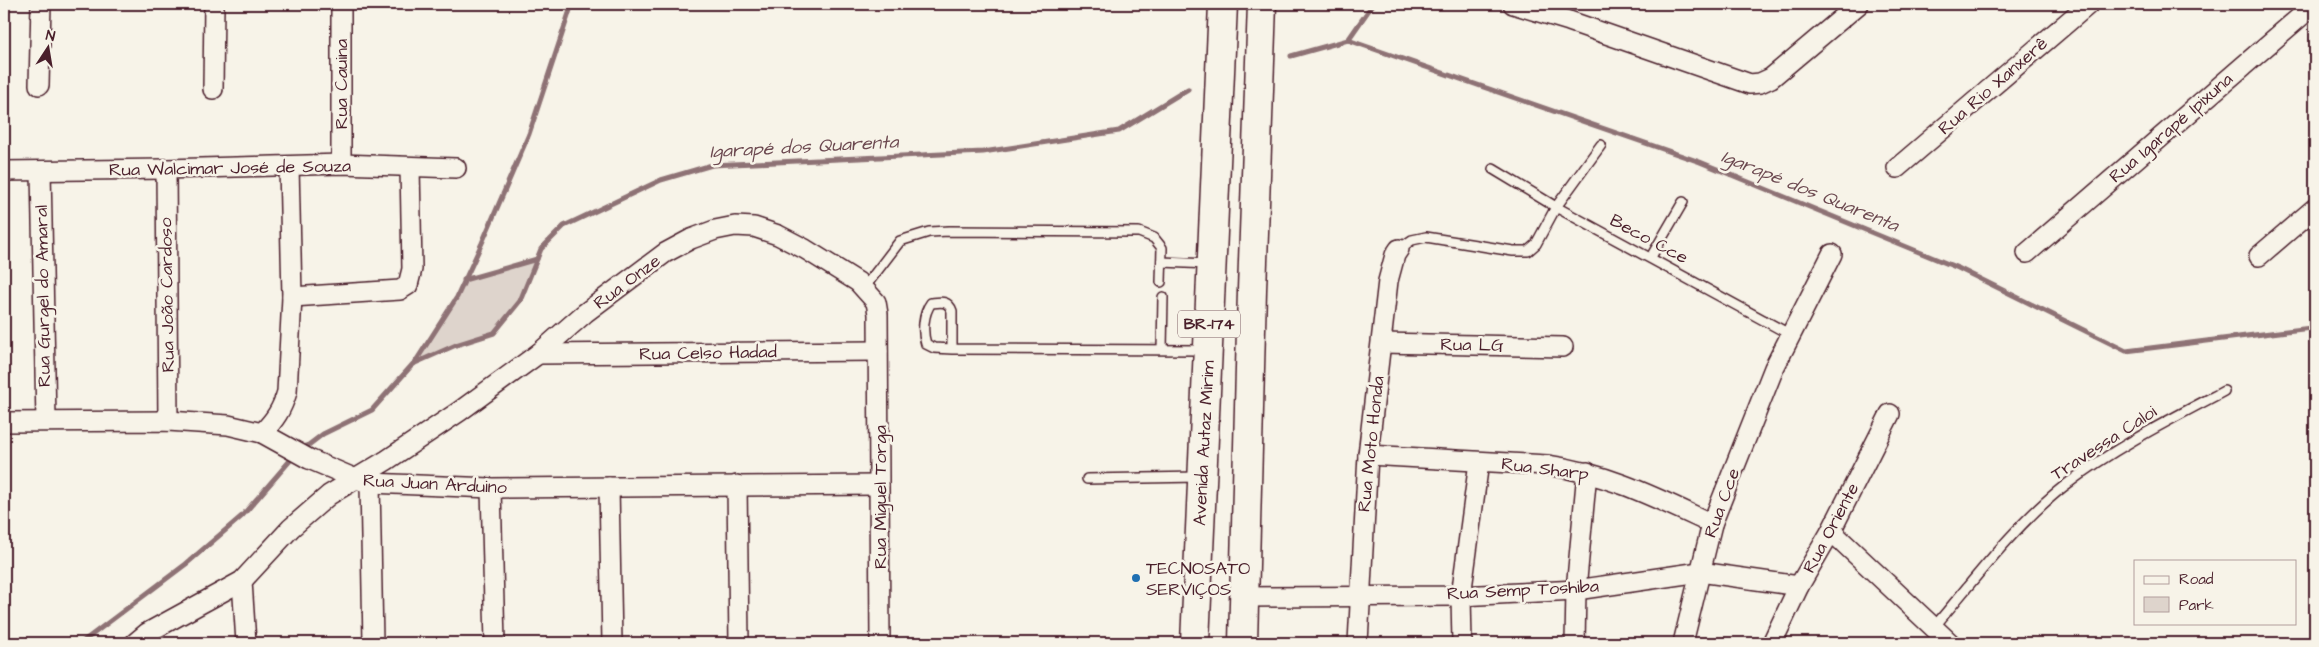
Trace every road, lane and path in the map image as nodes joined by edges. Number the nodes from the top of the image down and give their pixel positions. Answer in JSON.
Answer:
{"nodes":[{"id":1,"x":41,"y":4,"type":"edge"},
{"id":2,"x":214,"y":4,"type":"edge"},
{"id":3,"x":341,"y":4,"type":"edge"},
{"id":4,"x":1223,"y":4,"type":"edge"},
{"id":5,"x":1262,"y":4,"type":"edge"},
{"id":6,"x":1513,"y":4,"type":"edge"},
{"id":7,"x":1859,"y":4,"type":"edge"},
{"id":8,"x":2089,"y":4,"type":"edge"},
{"id":9,"x":2315,"y":4,"type":"edge"},
{"id":10,"x":39,"y":85,"type":"dead end"},
{"id":11,"x":213,"y":88,"type":"dead end"},
{"id":12,"x":1601,"y":145,"type":"dead end"},
{"id":13,"x":341,"y":164,"type":"junction"},
{"id":14,"x":289,"y":166,"type":"junction"},
{"id":15,"x":410,"y":167,"type":"junction"},
{"id":16,"x":456,"y":168,"type":"dead end"},
{"id":17,"x":1897,"y":168,"type":"dead end"},
{"id":18,"x":166,"y":169,"type":"junction"},
{"id":19,"x":1493,"y":169,"type":"dead end"},
{"id":20,"x":4,"y":171,"type":"edge"},
{"id":21,"x":41,"y":171,"type":"junction"},
{"id":22,"x":1683,"y":202,"type":"dead end"},
{"id":23,"x":1556,"y":207,"type":"junction"},
{"id":24,"x":2315,"y":208,"type":"edge"},
{"id":25,"x":1399,"y":249,"type":"joint"},
{"id":26,"x":2027,"y":253,"type":"dead end"},
{"id":27,"x":1832,"y":254,"type":"dead end"},
{"id":28,"x":2259,"y":256,"type":"dead end"},
{"id":29,"x":1651,"y":257,"type":"junction"},
{"id":30,"x":1162,"y":262,"type":"junction"},
{"id":31,"x":1212,"y":276,"type":"junction"},
{"id":32,"x":1161,"y":282,"type":"dead end"},
{"id":33,"x":864,"y":288,"type":"junction"},
{"id":34,"x":1252,"y":290,"type":"junction"},
{"id":35,"x":1163,"y":297,"type":"dead end"},
{"id":36,"x":292,"y":298,"type":"junction"},
{"id":37,"x":1791,"y":335,"type":"junction"},
{"id":38,"x":1382,"y":343,"type":"junction"},
{"id":39,"x":1563,"y":347,"type":"dead end"},
{"id":40,"x":1162,"y":348,"type":"junction"},
{"id":41,"x":952,"y":349,"type":"junction"},
{"id":42,"x":1208,"y":350,"type":"junction"},
{"id":43,"x":878,"y":351,"type":"junction"},
{"id":44,"x":538,"y":354,"type":"junction"},
{"id":45,"x":2224,"y":391,"type":"dead end"},
{"id":46,"x":1890,"y":414,"type":"dead end"},
{"id":47,"x":46,"y":421,"type":"junction"},
{"id":48,"x":168,"y":421,"type":"junction"},
{"id":49,"x":4,"y":422,"type":"edge"},
{"id":50,"x":267,"y":436,"type":"junction"},
{"id":51,"x":1368,"y":455,"type":"junction"},
{"id":52,"x":1479,"y":462,"type":"junction"},
{"id":53,"x":1587,"y":472,"type":"junction"},
{"id":54,"x":1203,"y":477,"type":"junction"},
{"id":55,"x":1086,"y":479,"type":"dead end"},
{"id":56,"x":363,"y":481,"type":"junction"},
{"id":57,"x":738,"y":485,"type":"junction"},
{"id":58,"x":879,"y":486,"type":"junction"},
{"id":59,"x":609,"y":487,"type":"junction"},
{"id":60,"x":490,"y":488,"type":"junction"},
{"id":61,"x":1712,"y":524,"type":"junction"},
{"id":62,"x":1831,"y":531,"type":"junction"},
{"id":63,"x":1700,"y":572,"type":"junction"},
{"id":64,"x":242,"y":581,"type":"junction"},
{"id":65,"x":1799,"y":586,"type":"junction"},
{"id":66,"x":1576,"y":590,"type":"junction"},
{"id":67,"x":1359,"y":596,"type":"junction"},
{"id":68,"x":1461,"y":596,"type":"junction"},
{"id":69,"x":1245,"y":598,"type":"junction"},
{"id":70,"x":1934,"y":627,"type":"junction"},
{"id":71,"x":135,"y":643,"type":"edge"},
{"id":72,"x":246,"y":643,"type":"edge"},
{"id":73,"x":373,"y":643,"type":"edge"},
{"id":74,"x":495,"y":643,"type":"edge"},
{"id":75,"x":612,"y":643,"type":"edge"},
{"id":76,"x":739,"y":643,"type":"edge"},
{"id":77,"x":880,"y":643,"type":"edge"},
{"id":78,"x":1195,"y":643,"type":"edge"},
{"id":79,"x":1243,"y":643,"type":"edge"},
{"id":80,"x":1358,"y":643,"type":"edge"},
{"id":81,"x":1462,"y":643,"type":"edge"},
{"id":82,"x":1575,"y":643,"type":"edge"},
{"id":83,"x":1683,"y":643,"type":"edge"},
{"id":84,"x":1772,"y":643,"type":"edge"},
{"id":85,"x":1950,"y":643,"type":"edge"}],
"edges":[{"from":1,"to":10,"type":"street"},
{"from":2,"to":11,"type":"street"},
{"from":3,"to":13,"type":"street","name":"Rua Cauina"},
{"from":4,"to":31,"type":"main road","name":"Avenida Autaz Mirim","number":"BR-174"},
{"from":5,"to":34,"type":"main road","number":"BR-174"},
{"from":6,"to":7,"type":"street"},
{"from":8,"to":17,"type":"street","name":"Rua Rio Xanxerê"},
{"from":9,"to":26,"type":"street","name":"Rua Igarapé Ipixuna"},
{"from":12,"to":23,"type":"lane"},
{"from":13,"to":14,"type":"street","name":"Rua Walcimar José de Souza"},
{"from":13,"to":15,"type":"street","name":"Rua Walcimar José de Souza"},
{"from":14,"to":18,"type":"street","name":"Rua Walcimar José de Souza"},
{"from":14,"to":36,"type":"street"},
{"from":15,"to":16,"type":"street","name":"Rua Walcimar José de Souza"},
{"from":15,"to":36,"type":"street"},
{"from":18,"to":21,"type":"street","name":"Rua Walcimar José de Souza"},
{"from":18,"to":48,"type":"street","name":"Rua João Cardoso"},
{"from":19,"to":23,"type":"lane","name":"Beco Cce"},
{"from":20,"to":21,"type":"street","name":"Rua Walcimar José de Souza"},
{"from":21,"to":47,"type":"street","name":"Rua Gurgel do Amaral"},
{"from":22,"to":29,"type":"lane"},
{"from":23,"to":25,"type":"lane"},
{"from":23,"to":29,"type":"lane","name":"Beco Cce"},
{"from":24,"to":28,"type":"street"},
{"from":25,"to":38,"type":"street","name":"Rua Moto Honda"},
{"from":27,"to":37,"type":"street"},
{"from":29,"to":37,"type":"lane","name":"Beco Cce"},
{"from":30,"to":31,"type":"lane"},
{"from":30,"to":32,"type":"lane"},
{"from":30,"to":33,"type":"lane"},
{"from":31,"to":34,"type":"main road"},
{"from":31,"to":42,"type":"main road","name":"Avenida Autaz Mirim","number":"BR-174"},
{"from":33,"to":43,"type":"street","name":"Rua Onze"},
{"from":33,"to":44,"type":"street","name":"Rua Onze"},
{"from":34,"to":69,"type":"main road","number":"BR-174"},
{"from":35,"to":40,"type":"lane"},
{"from":36,"to":50,"type":"street"},
{"from":37,"to":61,"type":"street","name":"Rua Cce"},
{"from":38,"to":39,"type":"street","name":"Rua LG"},
{"from":38,"to":51,"type":"street","name":"Rua Moto Honda"},
{"from":40,"to":41,"type":"lane"},
{"from":40,"to":42,"type":"lane"},
{"from":41,"to":41,"type":"lane"},
{"from":42,"to":54,"type":"main road","name":"Avenida Autaz Mirim","number":"BR-174"},
{"from":43,"to":44,"type":"street","name":"Rua Celso Hadad"},
{"from":43,"to":58,"type":"street","name":"Rua Miguel Torga"},
{"from":44,"to":56,"type":"street","name":"Rua Onze"},
{"from":45,"to":70,"type":"lane","name":"Travessa Caloi"},
{"from":46,"to":62,"type":"street","name":"Rua Oriente"},
{"from":47,"to":48,"type":"street","name":"Rua Juan Arduino"},
{"from":47,"to":49,"type":"street","name":"Rua Juan Arduino"},
{"from":48,"to":50,"type":"street","name":"Rua Juan Arduino"},
{"from":50,"to":56,"type":"street","name":"Rua Juan Arduino"},
{"from":51,"to":52,"type":"street","name":"Rua Sharp"},
{"from":51,"to":67,"type":"street","name":"Rua Moto Honda"},
{"from":52,"to":53,"type":"street","name":"Rua Sharp"},
{"from":52,"to":68,"type":"street"},
{"from":53,"to":61,"type":"street","name":"Rua Sharp"},
{"from":53,"to":66,"type":"street"},
{"from":54,"to":55,"type":"lane"},
{"from":54,"to":78,"type":"main road","name":"Avenida Autaz Mirim","number":"BR-174"},
{"from":56,"to":60,"type":"street","name":"Rua Juan Arduino"},
{"from":56,"to":64,"type":"street","name":"Rua Onze"},
{"from":56,"to":73,"type":"street"},
{"from":57,"to":58,"type":"street","name":"Rua Juan Arduino"},
{"from":57,"to":59,"type":"street","name":"Rua Juan Arduino"},
{"from":57,"to":76,"type":"street"},
{"from":58,"to":77,"type":"street","name":"Rua Miguel Torga"},
{"from":59,"to":60,"type":"street","name":"Rua Juan Arduino"},
{"from":59,"to":75,"type":"street"},
{"from":60,"to":74,"type":"street"},
{"from":61,"to":63,"type":"street","name":"Rua Cce"},
{"from":62,"to":65,"type":"street","name":"Rua Oriente"},
{"from":62,"to":70,"type":"street"},
{"from":63,"to":65,"type":"street","name":"Rua Semp Toshiba"},
{"from":63,"to":66,"type":"street","name":"Rua Semp Toshiba"},
{"from":63,"to":83,"type":"street","name":"Rua Cce"},
{"from":64,"to":71,"type":"street","name":"Rua Onze"},
{"from":64,"to":72,"type":"street"},
{"from":65,"to":84,"type":"street","name":"Rua Oriente"},
{"from":66,"to":68,"type":"street","name":"Rua Semp Toshiba"},
{"from":66,"to":82,"type":"street"},
{"from":67,"to":68,"type":"street","name":"Rua Semp Toshiba"},
{"from":67,"to":69,"type":"street","name":"Rua Semp Toshiba"},
{"from":67,"to":80,"type":"street","name":"Rua Moto Honda"},
{"from":68,"to":81,"type":"street"},
{"from":69,"to":79,"type":"main road","number":"BR-174"},
{"from":70,"to":85,"type":"street"}]}
